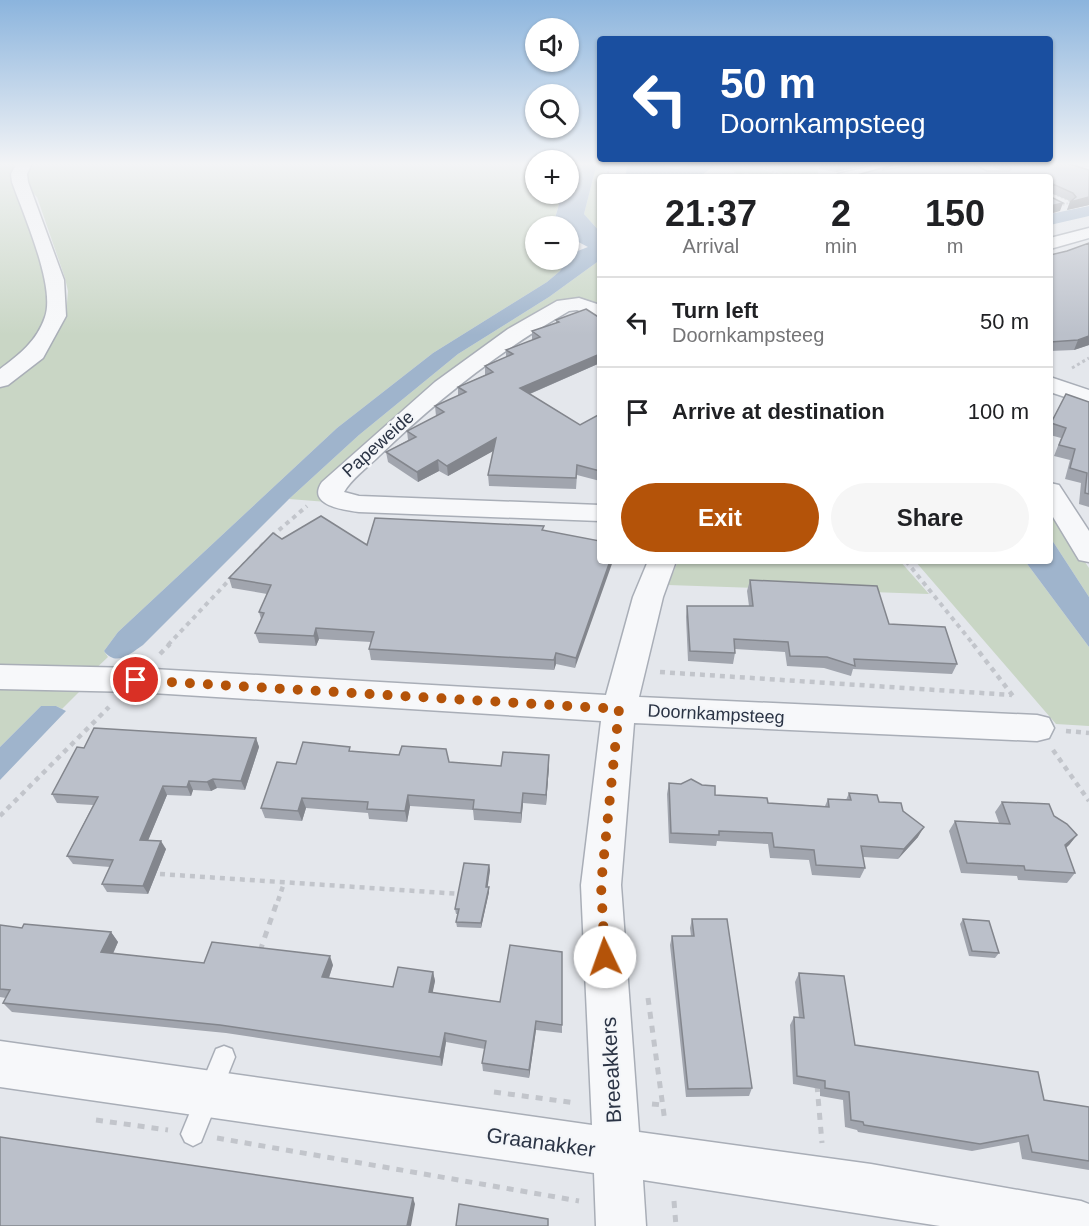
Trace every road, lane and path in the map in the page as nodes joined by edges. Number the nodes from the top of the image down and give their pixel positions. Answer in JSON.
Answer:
{"nodes":[{"id":1,"x":34,"y":220,"type":"edge"},
{"id":2,"x":1089,"y":233,"type":"edge"},
{"id":3,"x":1053,"y":243,"type":"edge"},
{"id":4,"x":597,"y":311,"type":"edge"},
{"id":5,"x":0,"y":380,"type":"edge"},
{"id":6,"x":1053,"y":385,"type":"edge"},
{"id":7,"x":1086,"y":393,"type":"edge"},
{"id":8,"x":339,"y":478,"type":"junction"},
{"id":9,"x":1053,"y":496,"type":"edge"},
{"id":10,"x":597,"y":513,"type":"edge"},
{"id":11,"x":1089,"y":553,"type":"edge"},
{"id":12,"x":661,"y":564,"type":"edge"},
{"id":13,"x":909,"y":564,"type":"edge"},
{"id":14,"x":660,"y":672,"type":"dead end"},
{"id":15,"x":0,"y":677,"type":"edge"},
{"id":16,"x":136,"y":680,"type":"junction"},
{"id":17,"x":1012,"y":695,"type":"junction"},
{"id":18,"x":619,"y":709,"type":"junction"},
{"id":19,"x":100,"y":716,"type":"dead end"},
{"id":20,"x":1037,"y":728,"type":"junction"},
{"id":21,"x":1089,"y":801,"type":"edge"},
{"id":22,"x":0,"y":816,"type":"edge"},
{"id":23,"x":160,"y":874,"type":"dead end"},
{"id":24,"x":284,"y":883,"type":"junction"},
{"id":25,"x":474,"y":895,"type":"edge"},
{"id":26,"x":257,"y":959,"type":"edge"},
{"id":27,"x":646,"y":990,"type":"dead end"},
{"id":28,"x":0,"y":1064,"type":"edge"},
{"id":29,"x":817,"y":1080,"type":"edge"},
{"id":30,"x":208,"y":1095,"type":"junction"},
{"id":31,"x":91,"y":1119,"type":"dead end"},
{"id":32,"x":615,"y":1153,"type":"junction"},
{"id":33,"x":670,"y":1160,"type":"junction"},
{"id":34,"x":825,"y":1183,"type":"junction"},
{"id":35,"x":621,"y":1216,"type":"edge"},
{"id":36,"x":676,"y":1226,"type":"edge"},
{"id":37,"x":1082,"y":1226,"type":"edge"}],
"edges":[{"from":1,"to":5,"type":"street"},
{"from":2,"to":3,"type":"street"},
{"from":4,"to":8,"type":"street","name":"Papeweide"},
{"from":6,"to":7,"type":"street"},
{"from":8,"to":10,"type":"street","name":"Papeweide"},
{"from":8,"to":16,"type":"path"},
{"from":9,"to":11,"type":"street"},
{"from":12,"to":18,"type":"street","name":"Breeakkers"},
{"from":13,"to":17,"type":"path"},
{"from":14,"to":17,"type":"path"},
{"from":15,"to":16,"type":"street","name":"Doornkampsteeg"},
{"from":16,"to":18,"type":"street","name":"Doornkampsteeg"},
{"from":17,"to":20,"type":"path"},
{"from":18,"to":20,"type":"street","name":"Doornkampsteeg"},
{"from":18,"to":32,"type":"street","name":"Breeakkers"},
{"from":19,"to":22,"type":"path"},
{"from":20,"to":21,"type":"path"},
{"from":23,"to":24,"type":"path"},
{"from":24,"to":25,"type":"path"},
{"from":24,"to":26,"type":"path"},
{"from":27,"to":33,"type":"path"},
{"from":28,"to":30,"type":"street","name":"Graanakker"},
{"from":29,"to":34,"type":"path"},
{"from":30,"to":31,"type":"path"},
{"from":30,"to":32,"type":"street","name":"Graanakker"},
{"from":30,"to":35,"type":"path"},
{"from":32,"to":33,"type":"street","name":"Graanakker"},
{"from":32,"to":35,"type":"street","name":"Breeakkers"},
{"from":33,"to":34,"type":"street","name":"Graanakker"},
{"from":33,"to":36,"type":"path"},
{"from":34,"to":37,"type":"street","name":"Graanakker"}]}
